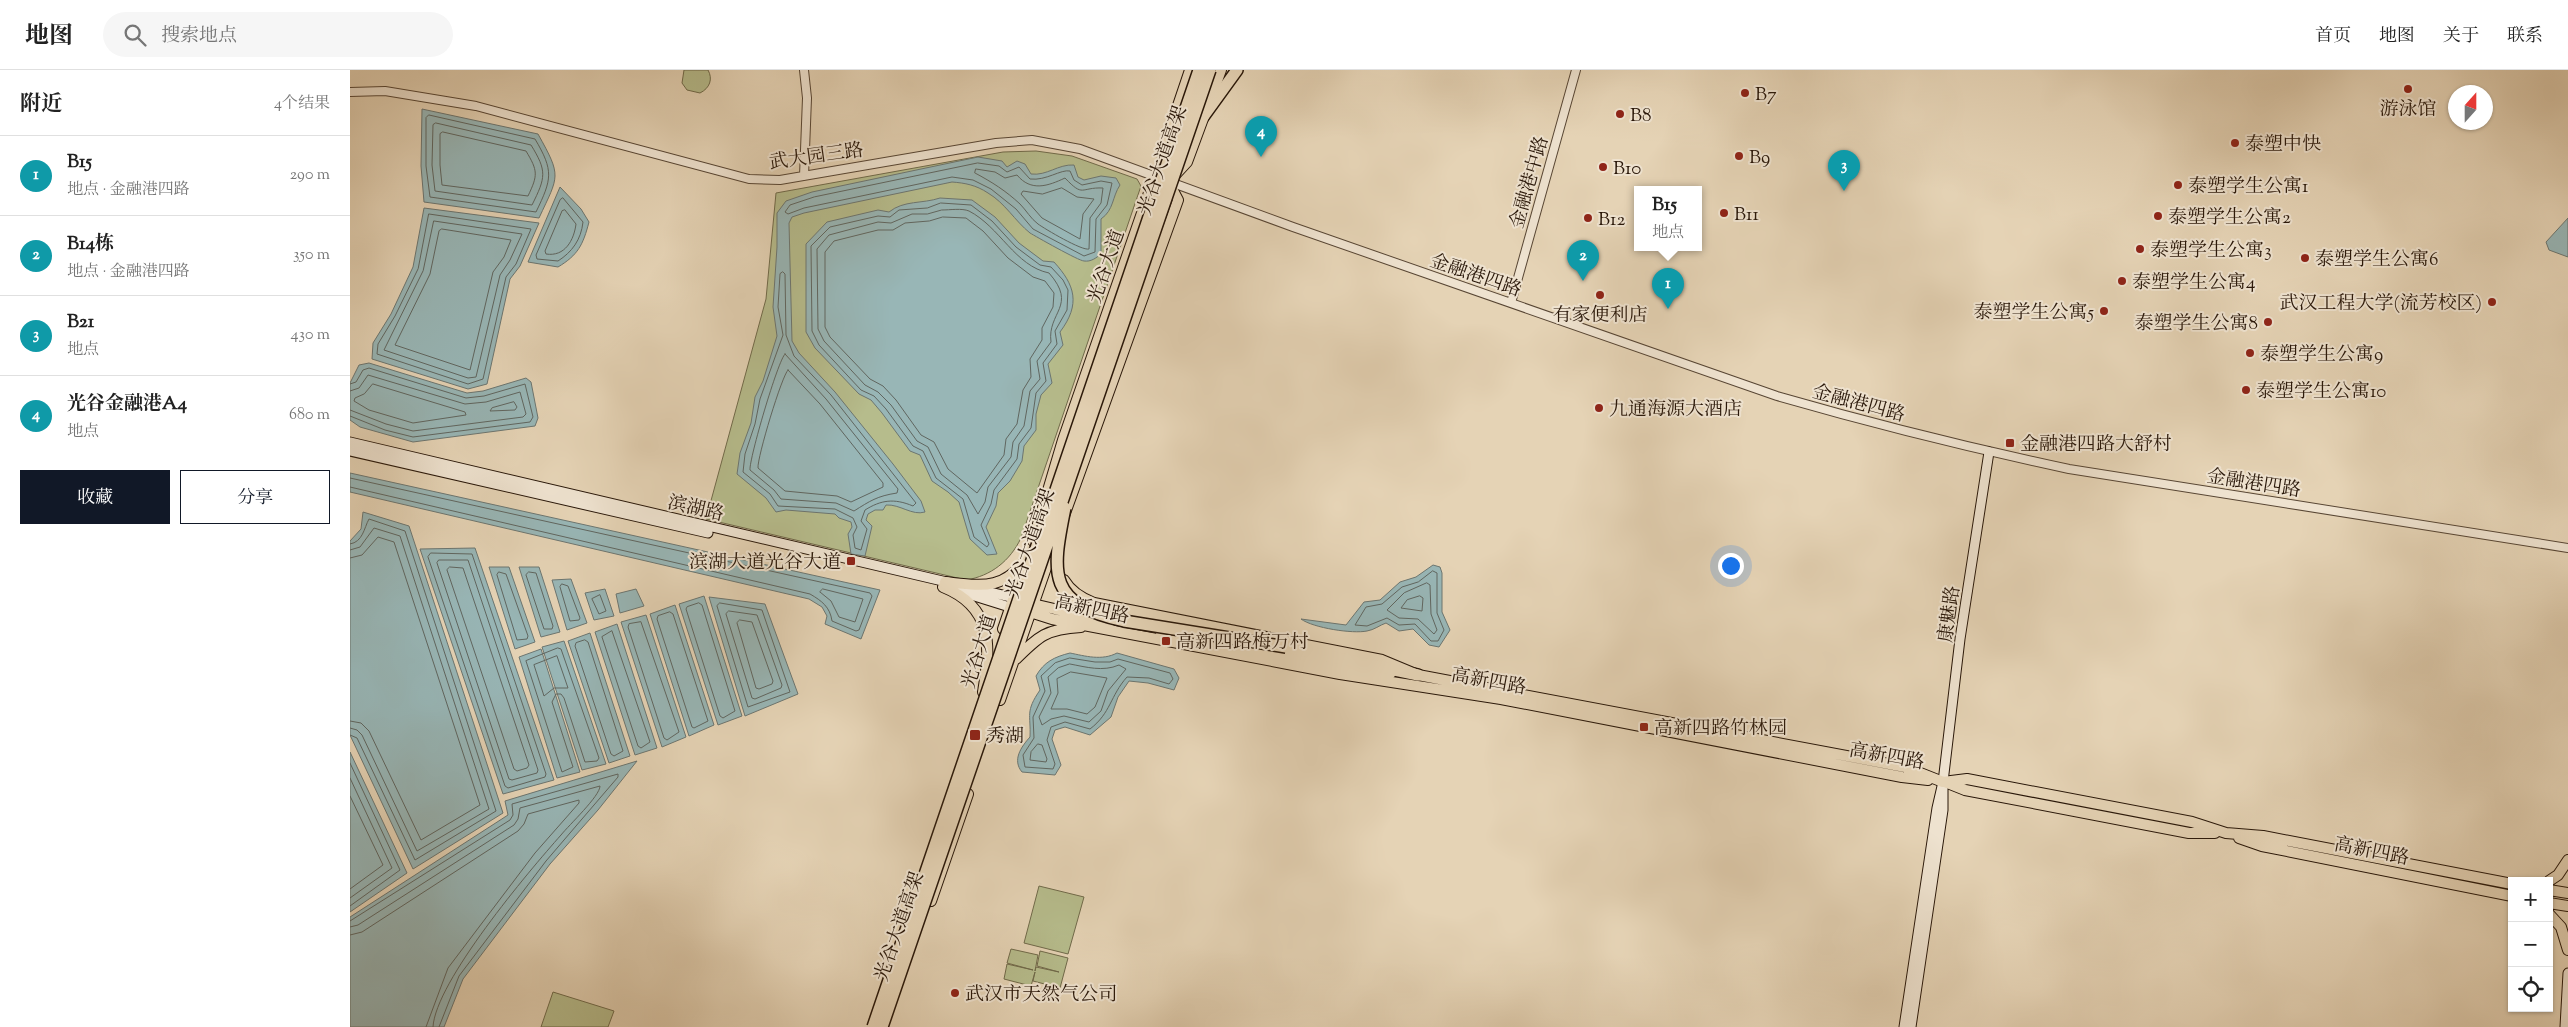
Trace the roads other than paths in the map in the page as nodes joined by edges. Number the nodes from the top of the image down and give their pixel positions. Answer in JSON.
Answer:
{"nodes":[{"id":1,"x":804,"y":70,"type":"edge"},
{"id":2,"x":1190,"y":70,"type":"edge"},
{"id":3,"x":1199,"y":70,"type":"edge"},
{"id":4,"x":1210,"y":70,"type":"edge"},
{"id":5,"x":1221,"y":70,"type":"edge"},
{"id":6,"x":1237,"y":70,"type":"edge"},
{"id":7,"x":1576,"y":70,"type":"edge"},
{"id":8,"x":350,"y":92,"type":"edge"},
{"id":9,"x":1203,"y":118,"type":"junction"},
{"id":10,"x":804,"y":176,"type":"junction"},
{"id":11,"x":1169,"y":183,"type":"junction"},
{"id":12,"x":1511,"y":303,"type":"junction"},
{"id":13,"x":350,"y":442,"type":"edge"},
{"id":14,"x":1080,"y":448,"type":"junction"},
{"id":15,"x":350,"y":451,"type":"edge"},
{"id":16,"x":1989,"y":452,"type":"junction"},
{"id":17,"x":1062,"y":523,"type":"junction"},
{"id":18,"x":2568,"y":548,"type":"edge"},
{"id":19,"x":1028,"y":557,"type":"junction"},
{"id":20,"x":944,"y":584,"type":"junction"},
{"id":21,"x":1013,"y":596,"type":"junction"},
{"id":22,"x":1010,"y":607,"type":"junction"},
{"id":23,"x":1032,"y":608,"type":"junction"},
{"id":24,"x":1095,"y":627,"type":"junction"},
{"id":25,"x":1418,"y":675,"type":"junction"},
{"id":26,"x":1007,"y":681,"type":"junction"},
{"id":27,"x":983,"y":696,"type":"junction"},
{"id":28,"x":1943,"y":782,"type":"junction"},
{"id":29,"x":2226,"y":834,"type":"junction"},
{"id":30,"x":2568,"y":860,"type":"edge"},
{"id":31,"x":2553,"y":878,"type":"edge"},
{"id":32,"x":2508,"y":883,"type":"edge"},
{"id":33,"x":2553,"y":891,"type":"edge"},
{"id":34,"x":2568,"y":893,"type":"edge"},
{"id":35,"x":2508,"y":895,"type":"edge"},
{"id":36,"x":2553,"y":904,"type":"edge"},
{"id":37,"x":2568,"y":906,"type":"edge"},
{"id":38,"x":2553,"y":919,"type":"edge"},
{"id":39,"x":2568,"y":950,"type":"edge"},
{"id":40,"x":2568,"y":973,"type":"edge"},
{"id":41,"x":868,"y":1027,"type":"edge"},
{"id":42,"x":874,"y":1027,"type":"edge"},
{"id":43,"x":882,"y":1027,"type":"edge"},
{"id":44,"x":888,"y":1027,"type":"edge"},
{"id":45,"x":1904,"y":1027,"type":"edge"},
{"id":46,"x":1911,"y":1027,"type":"edge"},
{"id":47,"x":2565,"y":1027,"type":"edge"}],
"edges":[{"from":1,"to":10,"type":"street"},
{"from":2,"to":11,"type":"main road","name":"光谷大道"},
{"from":3,"to":42,"type":"highway","name":"光谷大道高架","bridge":true},
{"from":4,"to":14,"type":"highway","name":"光谷大道高架","bridge":true},
{"from":5,"to":9,"type":"main road","name":"光谷大道"},
{"from":6,"to":9,"type":"highway"},
{"from":7,"to":12,"type":"street","name":"金融港中路"},
{"from":8,"to":10,"type":"street","name":"武大园三路"},
{"from":9,"to":11,"type":"main road","name":"光谷大道"},
{"from":10,"to":11,"type":"street","name":"武大园三路"},
{"from":11,"to":12,"type":"street","name":"金融港四路"},
{"from":11,"to":17,"type":"main road","name":"光谷大道"},
{"from":11,"to":19,"type":"main road","name":"光谷大道"},
{"from":12,"to":16,"type":"street","name":"金融港四路"},
{"from":13,"to":20,"type":"main road","name":"滨湖路"},
{"from":14,"to":25,"type":"highway","bridge":true},
{"from":14,"to":43,"type":"highway","name":"光谷大道高架","bridge":true},
{"from":15,"to":20,"type":"main road","name":"滨湖路"},
{"from":16,"to":18,"type":"street","name":"金融港四路"},
{"from":16,"to":28,"type":"main road","name":"康魅路"},
{"from":17,"to":23,"type":"main road","name":"光谷大道"},
{"from":17,"to":25,"type":"main road","name":"高新四路"},
{"from":19,"to":20,"type":"main road"},
{"from":19,"to":21,"type":"main road","name":"光谷大道"},
{"from":20,"to":21,"type":"main road","name":"滨湖路"},
{"from":20,"to":22,"type":"main road","name":"滨湖路"},
{"from":20,"to":27,"type":"main road"},
{"from":21,"to":22,"type":"main road","name":"光谷大道"},
{"from":21,"to":23,"type":"main road","name":"滨湖路"},
{"from":22,"to":23,"type":"main road","name":"滨湖路"},
{"from":22,"to":27,"type":"main road","name":"光谷大道"},
{"from":23,"to":24,"type":"main road","name":"高新四路"},
{"from":23,"to":25,"type":"main road","name":"高新四路"},
{"from":23,"to":26,"type":"main road","name":"光谷大道"},
{"from":24,"to":26,"type":"main road"},
{"from":24,"to":28,"type":"main road","name":"高新四路"},
{"from":25,"to":28,"type":"main road","name":"高新四路"},
{"from":26,"to":44,"type":"main road","name":"光谷大道"},
{"from":27,"to":41,"type":"main road","name":"光谷大道"},
{"from":28,"to":29,"type":"main road","name":"高新四路"},
{"from":28,"to":45,"type":"main road","name":"康魅路"},
{"from":28,"to":46,"type":"main road","name":"康魅路"},
{"from":29,"to":32,"type":"main road","name":"高新四路"},
{"from":29,"to":35,"type":"main road","name":"高新四路"},
{"from":30,"to":31,"type":"main road"},
{"from":33,"to":34,"type":"main road"},
{"from":36,"to":37,"type":"main road"},
{"from":38,"to":39,"type":"main road"},
{"from":40,"to":47,"type":"main road"}]}
